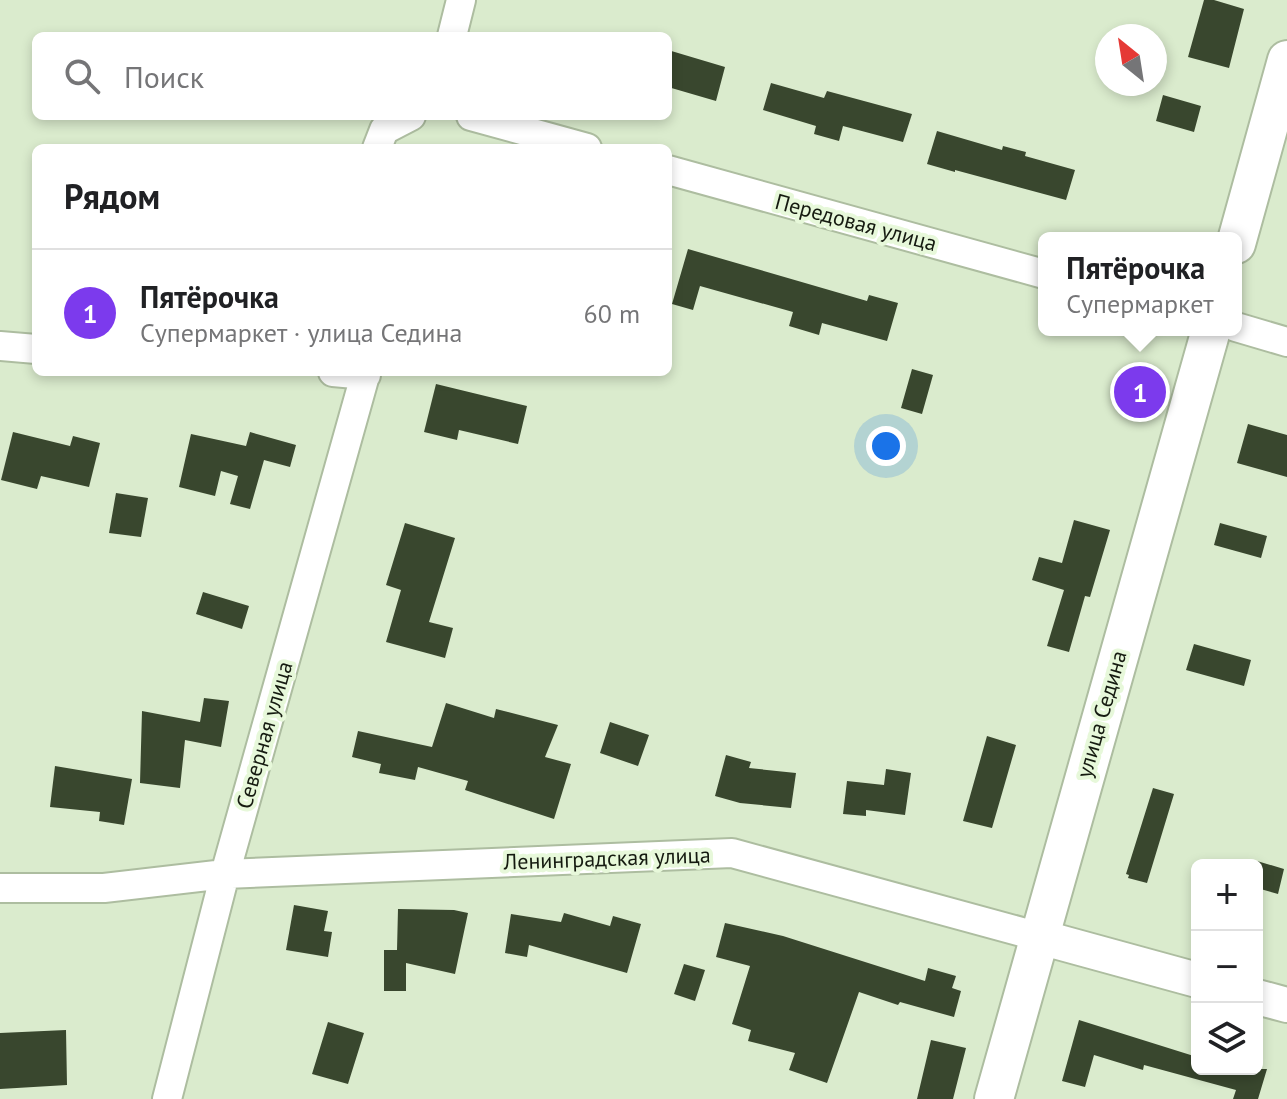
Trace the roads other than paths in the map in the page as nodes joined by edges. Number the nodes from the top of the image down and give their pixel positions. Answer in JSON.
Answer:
{"nodes":[{"id":1,"x":461,"y":0,"type":"edge"},
{"id":2,"x":453,"y":32,"type":"edge"},
{"id":3,"x":1287,"y":60,"type":"edge"},
{"id":4,"x":403,"y":120,"type":"edge"},
{"id":5,"x":486,"y":120,"type":"edge"},
{"id":6,"x":379,"y":144,"type":"edge"},
{"id":7,"x":572,"y":144,"type":"edge"},
{"id":8,"x":672,"y":171,"type":"edge"},
{"id":9,"x":1239,"y":232,"type":"edge"},
{"id":10,"x":1038,"y":272,"type":"edge"},
{"id":11,"x":1242,"y":329,"type":"edge"},
{"id":12,"x":1209,"y":336,"type":"edge"},
{"id":13,"x":1287,"y":342,"type":"edge"},
{"id":14,"x":0,"y":346,"type":"edge"},
{"id":15,"x":32,"y":349,"type":"edge"},
{"id":16,"x":365,"y":376,"type":"edge"},
{"id":17,"x":225,"y":874,"type":"junction"},
{"id":18,"x":0,"y":888,"type":"edge"},
{"id":19,"x":1040,"y":937,"type":"junction"},
{"id":20,"x":1191,"y":978,"type":"edge"},
{"id":21,"x":1263,"y":999,"type":"edge"},
{"id":22,"x":1287,"y":1005,"type":"edge"},
{"id":23,"x":167,"y":1099,"type":"edge"},
{"id":24,"x":994,"y":1099,"type":"edge"}],
"edges":[{"from":1,"to":2,"type":"street"},
{"from":3,"to":9,"type":"main road"},
{"from":4,"to":6,"type":"street"},
{"from":5,"to":7,"type":"street"},
{"from":8,"to":10,"type":"street","name":"Передовая улица"},
{"from":11,"to":13,"type":"street"},
{"from":12,"to":19,"type":"main road","name":"улица Седина"},
{"from":14,"to":15,"type":"street"},
{"from":16,"to":17,"type":"street","name":"Северная улица"},
{"from":17,"to":18,"type":"street","name":"Ленинградская улица"},
{"from":17,"to":19,"type":"street","name":"Ленинградская улица"},
{"from":17,"to":23,"type":"street","name":"Северная улица"},
{"from":19,"to":20,"type":"street","name":"Ленинградская улица"},
{"from":19,"to":24,"type":"main road","name":"улица Седина"},
{"from":21,"to":22,"type":"street"}]}
